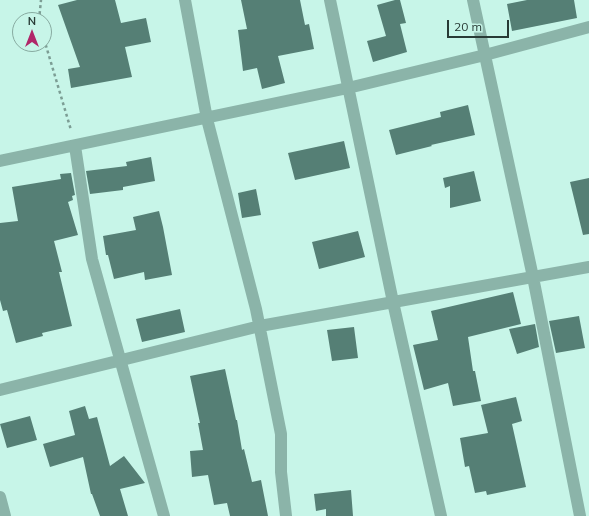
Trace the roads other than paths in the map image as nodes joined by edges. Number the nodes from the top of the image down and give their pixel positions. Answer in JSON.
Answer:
{"nodes":[{"id":1,"x":185,"y":0,"type":"edge"},
{"id":2,"x":330,"y":0,"type":"edge"},
{"id":3,"x":473,"y":0,"type":"edge"},
{"id":4,"x":589,"y":27,"type":"edge"},
{"id":5,"x":485,"y":55,"type":"junction"},
{"id":6,"x":348,"y":88,"type":"junction"},
{"id":7,"x":207,"y":118,"type":"junction"},
{"id":8,"x":75,"y":146,"type":"junction"},
{"id":9,"x":0,"y":161,"type":"edge"},
{"id":10,"x":589,"y":267,"type":"edge"},
{"id":11,"x":533,"y":277,"type":"junction"},
{"id":12,"x":393,"y":302,"type":"junction"},
{"id":13,"x":260,"y":326,"type":"junction"},
{"id":14,"x":121,"y":360,"type":"junction"},
{"id":15,"x":0,"y":390,"type":"edge"},
{"id":16,"x":0,"y":497,"type":"edge"},
{"id":17,"x":5,"y":516,"type":"edge"},
{"id":18,"x":164,"y":516,"type":"edge"},
{"id":19,"x":286,"y":516,"type":"edge"},
{"id":20,"x":441,"y":516,"type":"edge"},
{"id":21,"x":580,"y":516,"type":"edge"}],
"edges":[{"from":1,"to":7,"type":"street"},
{"from":2,"to":6,"type":"street"},
{"from":3,"to":5,"type":"street"},
{"from":4,"to":5,"type":"street"},
{"from":5,"to":6,"type":"street"},
{"from":5,"to":11,"type":"street"},
{"from":6,"to":7,"type":"street"},
{"from":6,"to":12,"type":"street"},
{"from":7,"to":8,"type":"street"},
{"from":7,"to":13,"type":"street"},
{"from":8,"to":9,"type":"street"},
{"from":8,"to":14,"type":"street"},
{"from":10,"to":11,"type":"street"},
{"from":11,"to":12,"type":"street"},
{"from":11,"to":21,"type":"street"},
{"from":12,"to":13,"type":"street"},
{"from":12,"to":20,"type":"street"},
{"from":13,"to":14,"type":"street"},
{"from":13,"to":19,"type":"street"},
{"from":14,"to":15,"type":"street"},
{"from":14,"to":18,"type":"street"},
{"from":16,"to":17,"type":"street"}]}
